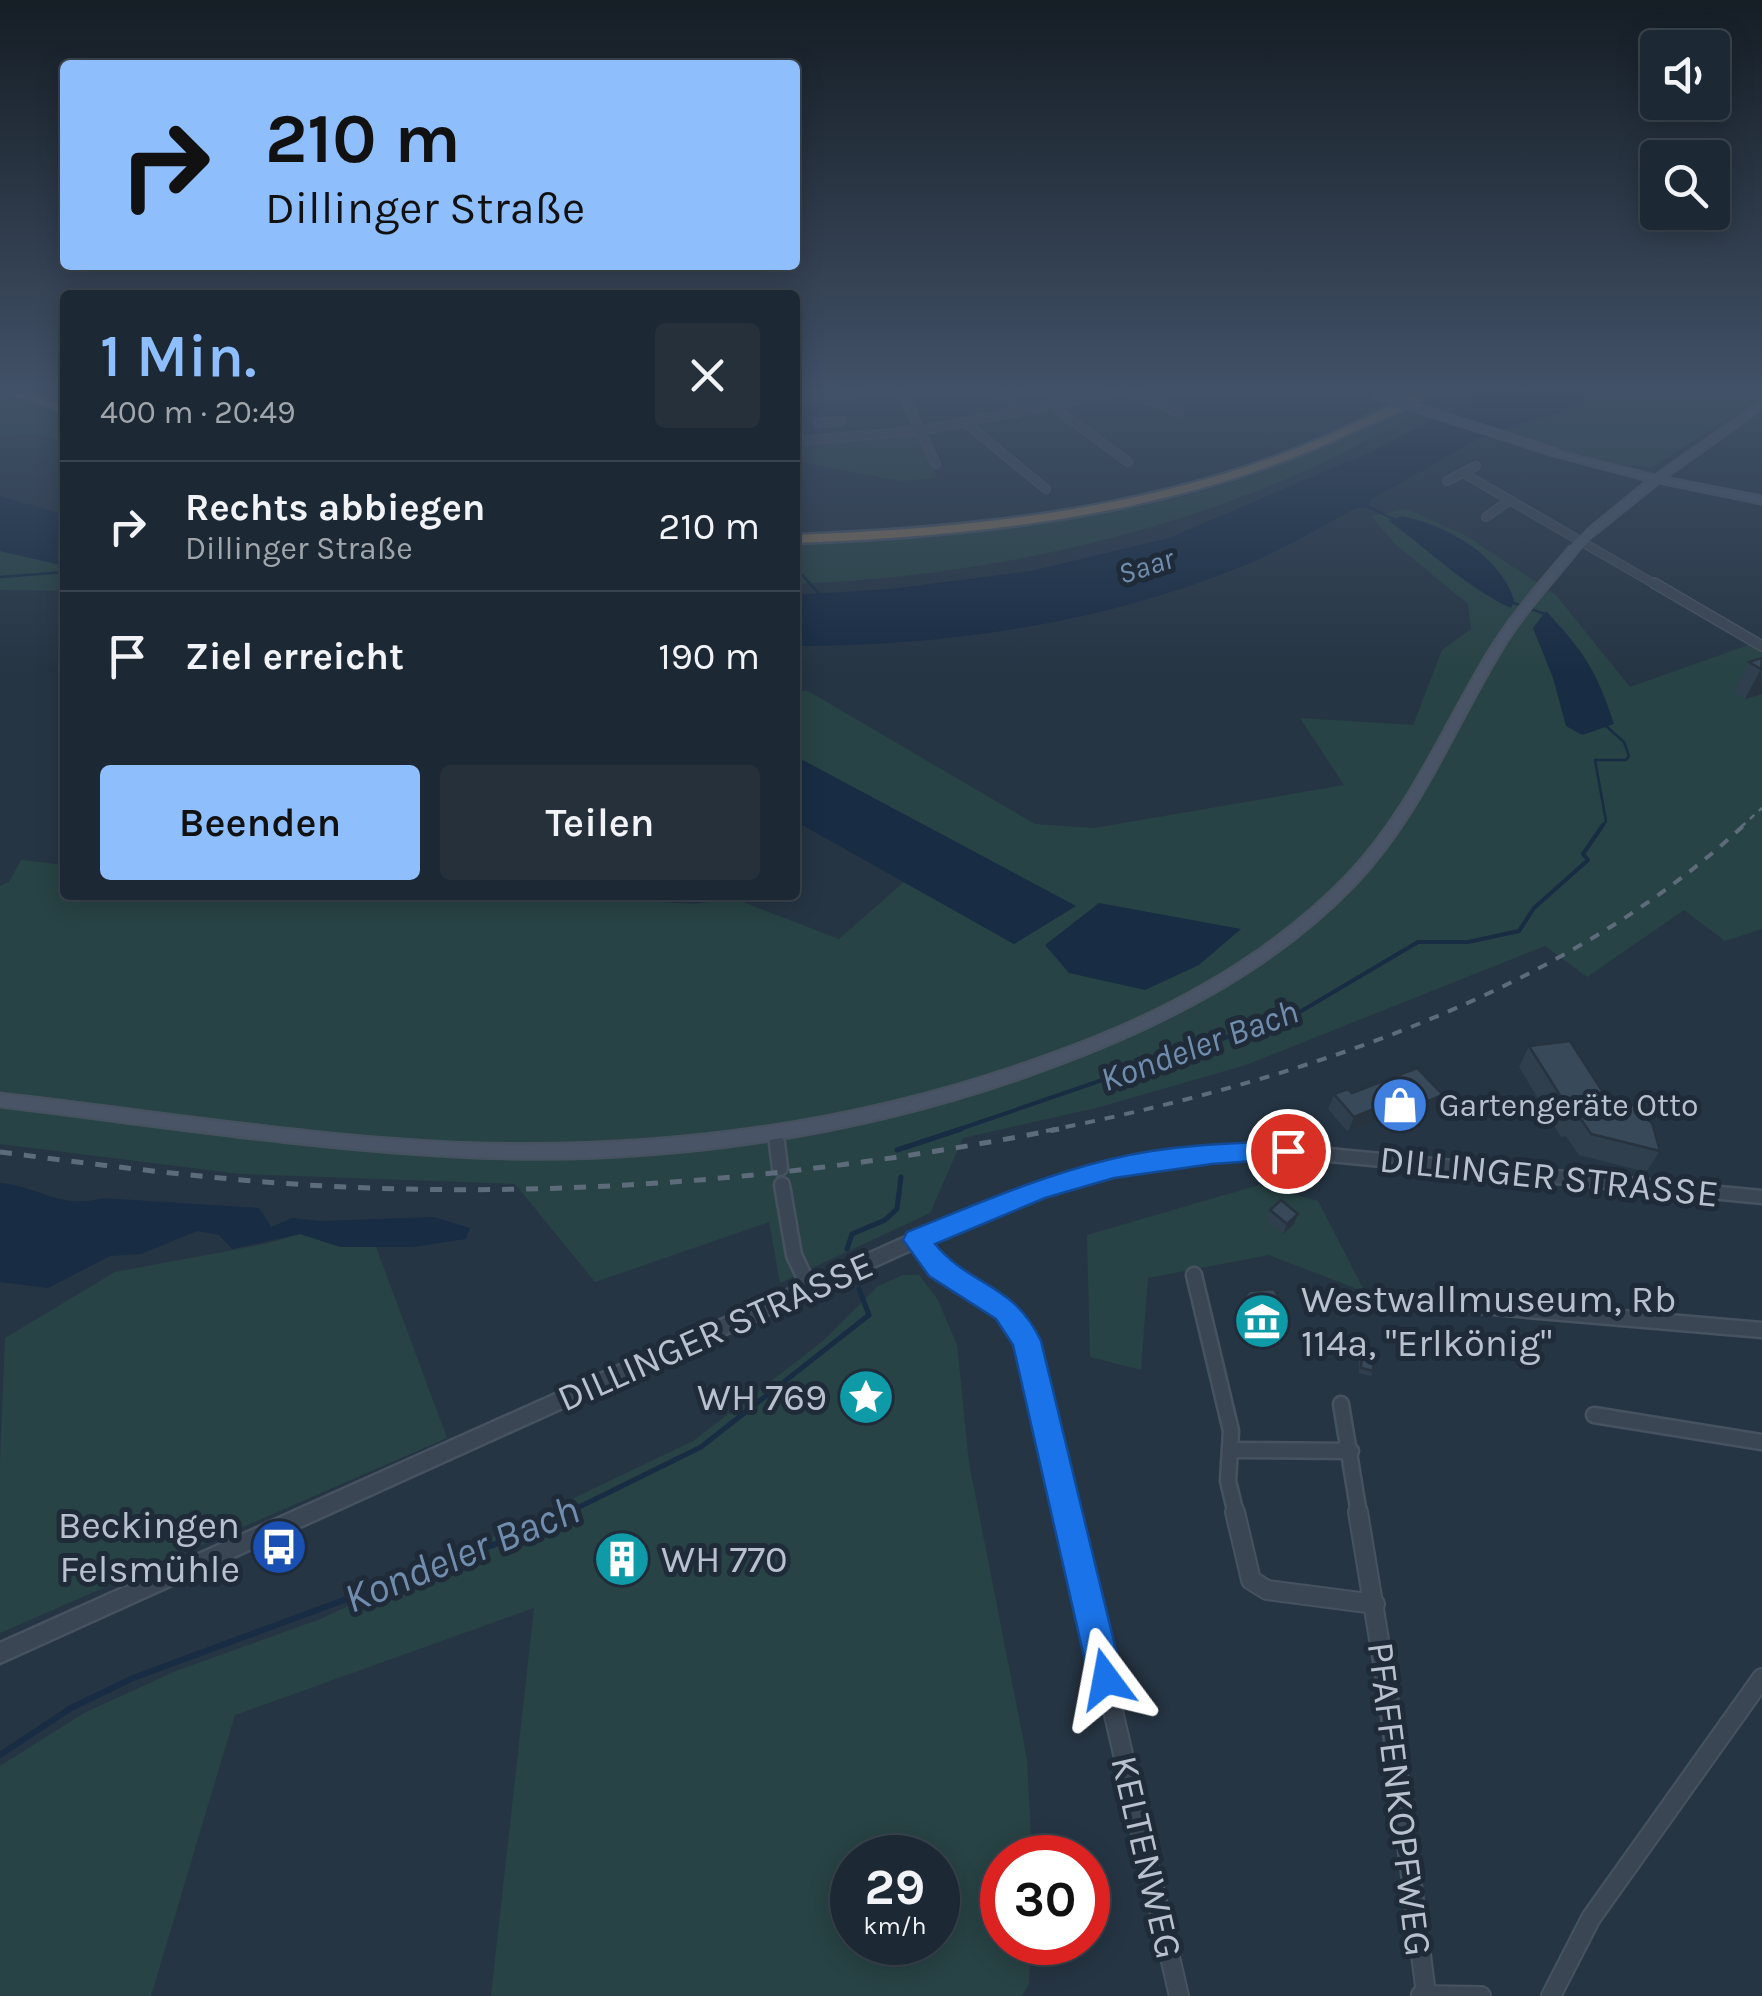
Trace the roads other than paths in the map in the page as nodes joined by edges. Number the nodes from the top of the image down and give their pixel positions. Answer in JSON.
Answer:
{"nodes":[{"id":1,"x":1163,"y":486,"type":"edge"},
{"id":2,"x":1186,"y":486,"type":"edge"},
{"id":3,"x":1486,"y":486,"type":"edge"},
{"id":4,"x":1648,"y":486,"type":"edge"},
{"id":5,"x":1675,"y":486,"type":"edge"},
{"id":6,"x":1690,"y":486,"type":"edge"},
{"id":7,"x":1643,"y":490,"type":"junction"},
{"id":8,"x":1510,"y":500,"type":"junction"},
{"id":9,"x":1762,"y":500,"type":"edge"},
{"id":10,"x":1486,"y":517,"type":"dead end"},
{"id":11,"x":800,"y":535,"type":"edge"},
{"id":12,"x":800,"y":535,"type":"edge"},
{"id":13,"x":1762,"y":646,"type":"edge"},
{"id":14,"x":0,"y":1100,"type":"edge"},
{"id":15,"x":777,"y":1143,"type":"dead end"},
{"id":16,"x":780,"y":1168,"type":"dead end"},
{"id":17,"x":782,"y":1185,"type":"dead end"},
{"id":18,"x":1762,"y":1197,"type":"edge"},
{"id":19,"x":916,"y":1240,"type":"junction"},
{"id":20,"x":1194,"y":1275,"type":"dead end"},
{"id":21,"x":810,"y":1289,"type":"junction"},
{"id":22,"x":1470,"y":1305,"type":"dead end"},
{"id":23,"x":1762,"y":1330,"type":"edge"},
{"id":24,"x":1340,"y":1404,"type":"dead end"},
{"id":25,"x":1594,"y":1416,"type":"dead end"},
{"id":26,"x":1762,"y":1442,"type":"edge"},
{"id":27,"x":1231,"y":1450,"type":"junction"},
{"id":28,"x":1351,"y":1451,"type":"junction"},
{"id":29,"x":1375,"y":1604,"type":"junction"},
{"id":30,"x":0,"y":1653,"type":"edge"},
{"id":31,"x":1762,"y":1678,"type":"edge"},
{"id":32,"x":1423,"y":1995,"type":"edge"},
{"id":33,"x":1179,"y":1996,"type":"edge"},
{"id":34,"x":1481,"y":1996,"type":"edge"},
{"id":35,"x":1550,"y":1996,"type":"edge"}],
"edges":[{"from":1,"to":11,"type":"highway"},
{"from":2,"to":12,"type":"highway"},
{"from":3,"to":8,"type":"street"},
{"from":4,"to":7,"type":"main road"},
{"from":5,"to":7,"type":"main road"},
{"from":6,"to":9,"type":"main road"},
{"from":7,"to":14,"type":"main road","bridge":true},
{"from":8,"to":10,"type":"street"},
{"from":8,"to":13,"type":"street"},
{"from":15,"to":16,"type":"street"},
{"from":17,"to":21,"type":"street"},
{"from":18,"to":19,"type":"street","name":"DILLINGER STRASSE"},
{"from":19,"to":21,"type":"street","name":"DILLINGER STRASSE"},
{"from":19,"to":33,"type":"street","name":"KELTENWEG"},
{"from":20,"to":27,"type":"street","name":"PFAFFENKOPFWEG"},
{"from":21,"to":30,"type":"street","name":"DILLINGER STRASSE"},
{"from":22,"to":23,"type":"street"},
{"from":24,"to":28,"type":"street","name":"PFAFFENKOPFWEG"},
{"from":25,"to":26,"type":"street"},
{"from":27,"to":28,"type":"street"},
{"from":27,"to":29,"type":"street","name":"PFAFFENKOPFWEG"},
{"from":28,"to":29,"type":"street","name":"PFAFFENKOPFWEG"},
{"from":29,"to":32,"type":"street","name":"PFAFFENKOPFWEG"},
{"from":31,"to":35,"type":"street"},
{"from":32,"to":34,"type":"street"}]}
